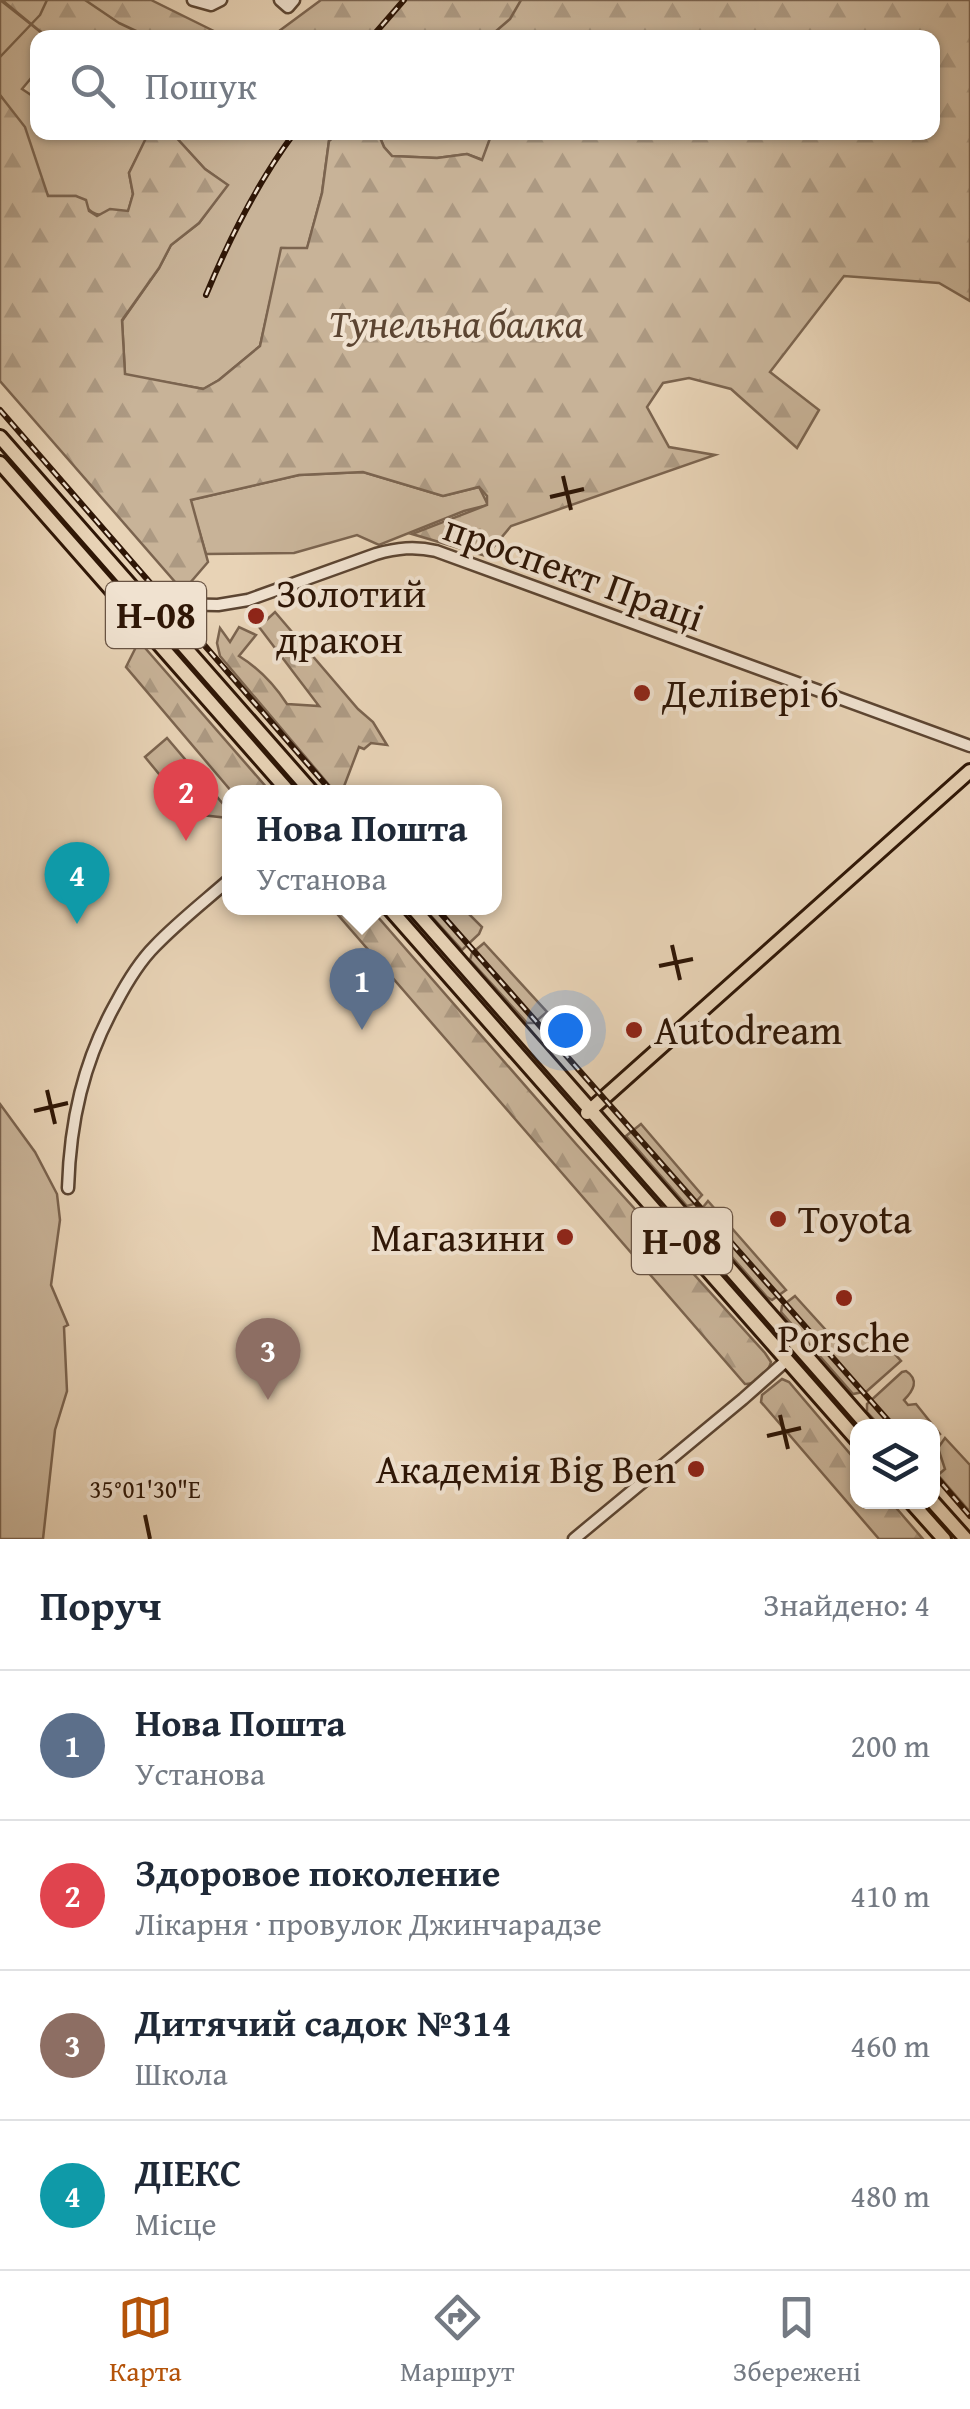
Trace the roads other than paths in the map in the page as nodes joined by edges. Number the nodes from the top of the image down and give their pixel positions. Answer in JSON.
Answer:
{"nodes":[{"id":1,"x":193,"y":0,"type":"edge"},
{"id":2,"x":221,"y":0,"type":"edge"},
{"id":3,"x":280,"y":0,"type":"edge"},
{"id":4,"x":294,"y":0,"type":"edge"},
{"id":5,"x":0,"y":437,"type":"edge"},
{"id":6,"x":0,"y":463,"type":"edge"},
{"id":7,"x":151,"y":609,"type":"junction"},
{"id":8,"x":138,"y":621,"type":"junction"},
{"id":9,"x":970,"y":746,"type":"edge"},
{"id":10,"x":970,"y":772,"type":"edge"},
{"id":11,"x":284,"y":785,"type":"edge"},
{"id":12,"x":306,"y":785,"type":"edge"},
{"id":13,"x":222,"y":886,"type":"edge"},
{"id":14,"x":395,"y":915,"type":"edge"},
{"id":15,"x":419,"y":915,"type":"edge"},
{"id":16,"x":591,"y":1109,"type":"junction"},
{"id":17,"x":578,"y":1122,"type":"junction"},
{"id":18,"x":68,"y":1188,"type":"dead end"},
{"id":19,"x":786,"y":1360,"type":"junction"},
{"id":20,"x":862,"y":1419,"type":"edge"},
{"id":21,"x":850,"y":1433,"type":"edge"},
{"id":22,"x":917,"y":1509,"type":"edge"},
{"id":23,"x":939,"y":1509,"type":"edge"},
{"id":24,"x":574,"y":1539,"type":"edge"},
{"id":25,"x":944,"y":1539,"type":"edge"},
{"id":26,"x":966,"y":1539,"type":"edge"}],
"edges":[{"from":1,"to":2,"type":"street"},
{"from":3,"to":4,"type":"street"},
{"from":5,"to":7,"type":"main road","number":"Н-08"},
{"from":6,"to":8,"type":"main road","number":"Н-08"},
{"from":7,"to":8,"type":"main road"},
{"from":7,"to":9,"type":"street","name":"проспект Праці"},
{"from":7,"to":12,"type":"main road","number":"Н-08"},
{"from":8,"to":11,"type":"main road","number":"Н-08"},
{"from":10,"to":16,"type":"main road"},
{"from":13,"to":18,"type":"street"},
{"from":14,"to":17,"type":"main road","number":"Н-08"},
{"from":15,"to":16,"type":"main road","number":"Н-08"},
{"from":16,"to":17,"type":"main road"},
{"from":16,"to":20,"type":"main road","number":"Н-08"},
{"from":17,"to":19,"type":"main road","number":"Н-08"},
{"from":19,"to":21,"type":"main road","number":"Н-08"},
{"from":19,"to":24,"type":"street"},
{"from":22,"to":25,"type":"main road"},
{"from":23,"to":26,"type":"main road"}]}
